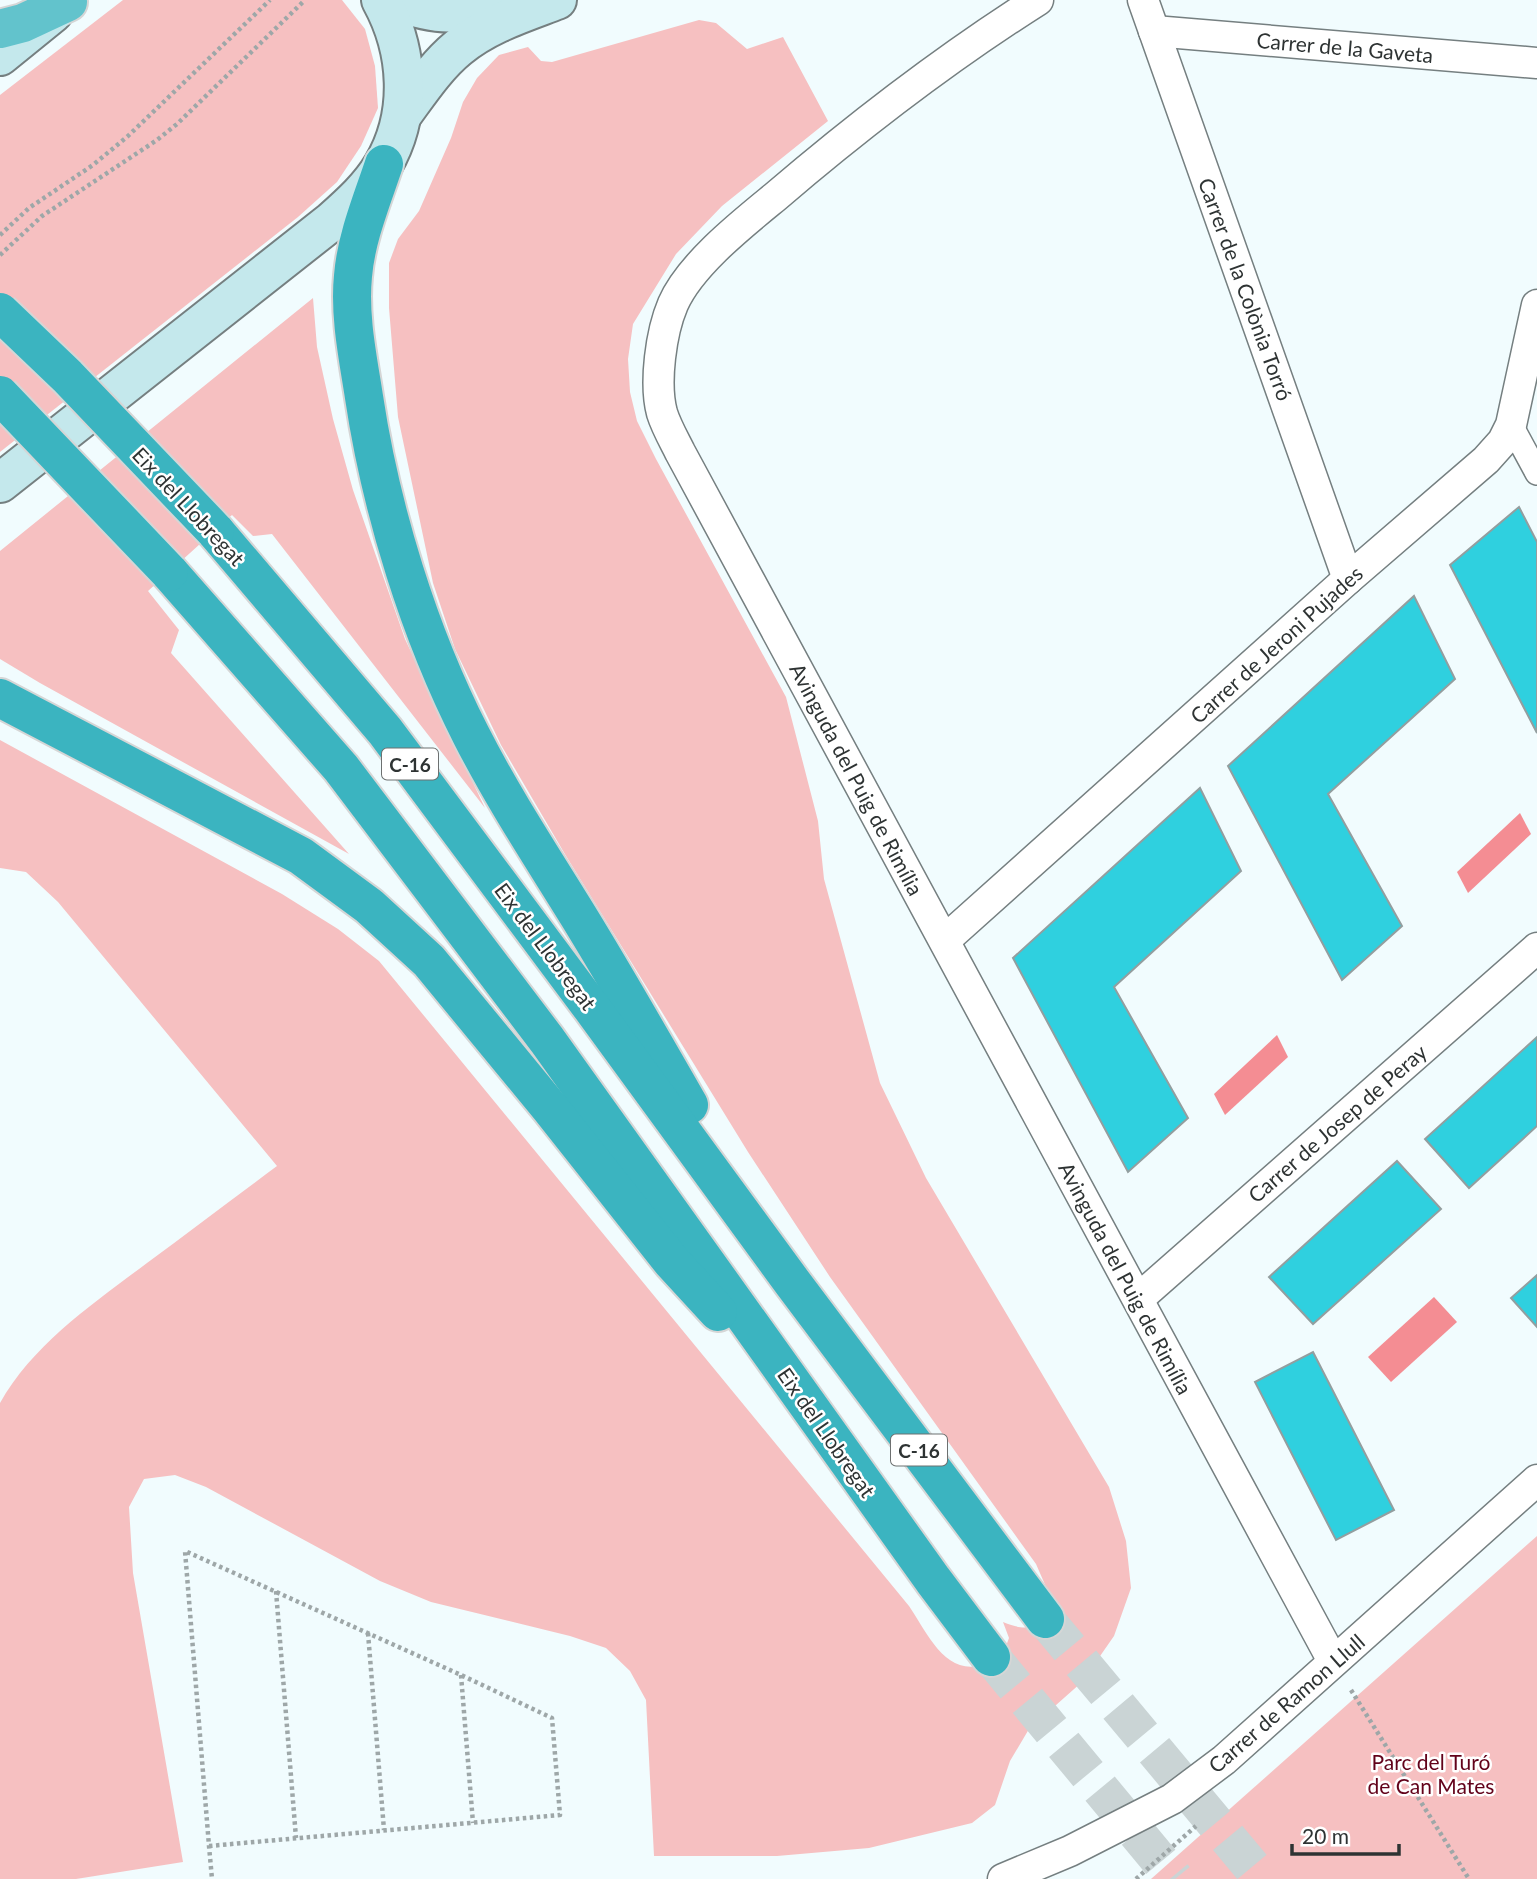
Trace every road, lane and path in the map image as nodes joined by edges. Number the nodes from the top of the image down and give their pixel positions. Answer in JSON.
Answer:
{"nodes":[{"id":1,"x":270,"y":0,"type":"edge"},
{"id":2,"x":305,"y":0,"type":"edge"},
{"id":3,"x":381,"y":0,"type":"edge"},
{"id":4,"x":393,"y":0,"type":"edge"},
{"id":5,"x":522,"y":0,"type":"edge"},
{"id":6,"x":557,"y":0,"type":"edge"},
{"id":7,"x":1038,"y":0,"type":"edge"},
{"id":8,"x":1143,"y":0,"type":"edge"},
{"id":9,"x":69,"y":1,"type":"edge"},
{"id":10,"x":0,"y":29,"type":"edge"},
{"id":11,"x":1154,"y":31,"type":"junction"},
{"id":12,"x":0,"y":55,"type":"edge"},
{"id":13,"x":1537,"y":63,"type":"edge"},
{"id":14,"x":402,"y":115,"type":"junction"},
{"id":15,"x":384,"y":164,"type":"junction"},
{"id":16,"x":0,"y":234,"type":"edge"},
{"id":17,"x":0,"y":255,"type":"edge"},
{"id":18,"x":1537,"y":305,"type":"edge"},
{"id":19,"x":0,"y":312,"type":"edge"},
{"id":20,"x":0,"y":395,"type":"edge"},
{"id":21,"x":1511,"y":425,"type":"junction"},
{"id":22,"x":1537,"y":473,"type":"edge"},
{"id":23,"x":0,"y":483,"type":"edge"},
{"id":24,"x":1348,"y":579,"type":"junction"},
{"id":25,"x":0,"y":698,"type":"edge"},
{"id":26,"x":945,"y":940,"type":"junction"},
{"id":27,"x":1537,"y":948,"type":"edge"},
{"id":28,"x":792,"y":1282,"type":"junction"},
{"id":29,"x":1138,"y":1299,"type":"junction"},
{"id":30,"x":821,"y":1425,"type":"junction"},
{"id":31,"x":1537,"y":1480,"type":"edge"},
{"id":32,"x":276,"y":1591,"type":"junction"},
{"id":33,"x":1045,"y":1619,"type":"tunnel mouth"},
{"id":34,"x":368,"y":1633,"type":"junction"},
{"id":35,"x":991,"y":1657,"type":"tunnel mouth"},
{"id":36,"x":1333,"y":1661,"type":"junction"},
{"id":37,"x":461,"y":1675,"type":"junction"},
{"id":38,"x":473,"y":1823,"type":"junction"},
{"id":39,"x":384,"y":1830,"type":"junction"},
{"id":40,"x":296,"y":1838,"type":"junction"},
{"id":41,"x":209,"y":1846,"type":"junction"},
{"id":42,"x":212,"y":1879,"type":"edge"},
{"id":43,"x":1003,"y":1879,"type":"edge"},
{"id":44,"x":1469,"y":1879,"type":"edge"}],
"edges":[{"from":1,"to":16,"type":"path"},
{"from":2,"to":17,"type":"path"},
{"from":3,"to":14,"type":"main road"},
{"from":4,"to":5,"type":"main road"},
{"from":6,"to":14,"type":"main road"},
{"from":7,"to":26,"type":"street","name":"Avinguda del Puig de Rimília"},
{"from":8,"to":11,"type":"street","name":"Carrer de la Colònia Torró"},
{"from":9,"to":10,"type":"highway"},
{"from":9,"to":12,"type":"main road"},
{"from":11,"to":13,"type":"street","name":"Carrer de la Gaveta"},
{"from":11,"to":24,"type":"street","name":"Carrer de la Colònia Torró"},
{"from":14,"to":15,"type":"main road"},
{"from":15,"to":23,"type":"main road"},
{"from":15,"to":28,"type":"highway"},
{"from":18,"to":21,"type":"street","name":"Carrer de Jeroni Pujades"},
{"from":19,"to":28,"type":"highway","name":"Eix del Llobregat","number":"C-16","bridge":true},
{"from":20,"to":30,"type":"highway","name":"Eix del Llobregat","number":"C-16","bridge":true},
{"from":21,"to":22,"type":"street"},
{"from":21,"to":24,"type":"street","name":"Carrer de Jeroni Pujades"},
{"from":24,"to":26,"type":"street","name":"Carrer de Jeroni Pujades"},
{"from":25,"to":30,"type":"highway"},
{"from":26,"to":29,"type":"street","name":"Avinguda del Puig de Rimília"},
{"from":27,"to":29,"type":"street","name":"Carrer de Josep de Peray"},
{"from":28,"to":33,"type":"highway","name":"Eix del Llobregat","number":"C-16"},
{"from":29,"to":36,"type":"street","name":"Avinguda del Puig de Rimília"},
{"from":30,"to":35,"type":"highway","name":"Eix del Llobregat","number":"C-16"},
{"from":31,"to":36,"type":"street","name":"Carrer de Ramon Llull"},
{"from":32,"to":34,"type":"path"},
{"from":32,"to":40,"type":"path"},
{"from":32,"to":41,"type":"path"},
{"from":34,"to":37,"type":"path"},
{"from":34,"to":39,"type":"path"},
{"from":36,"to":43,"type":"street","name":"Carrer de Ramon Llull"},
{"from":36,"to":44,"type":"path"},
{"from":37,"to":38,"type":"path"},
{"from":37,"to":38,"type":"path"},
{"from":38,"to":39,"type":"path"},
{"from":39,"to":40,"type":"path"},
{"from":40,"to":41,"type":"path"},
{"from":41,"to":42,"type":"path"}]}
